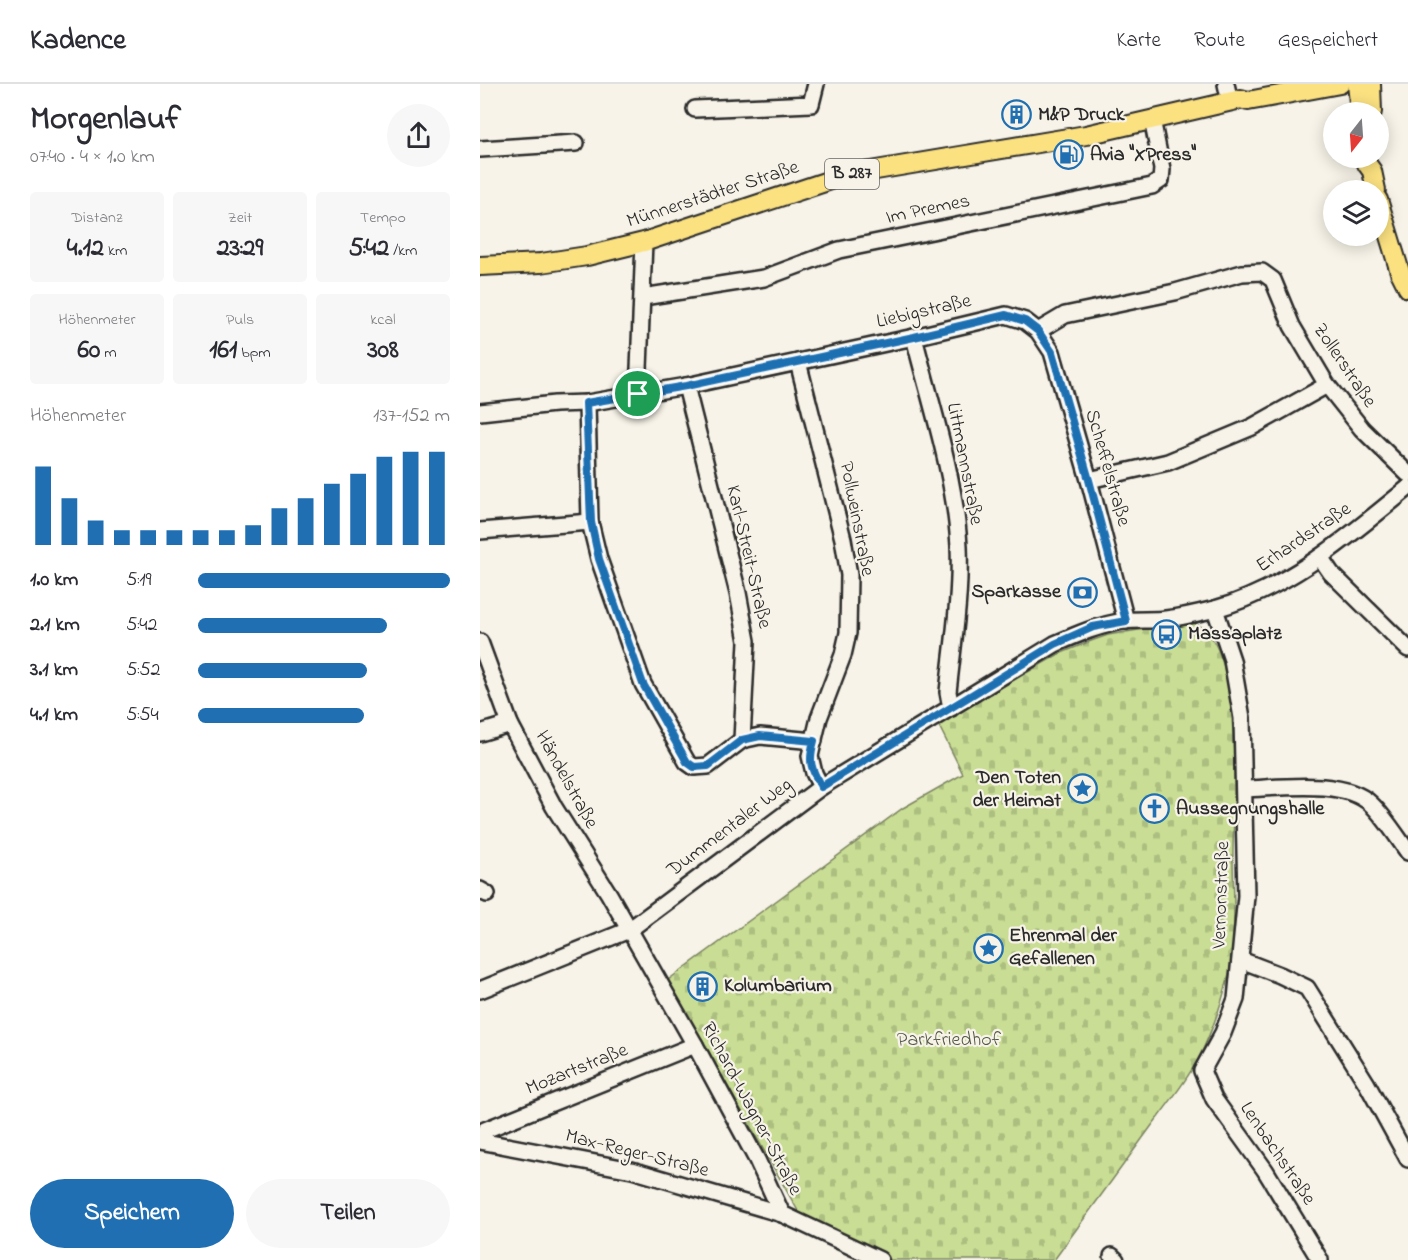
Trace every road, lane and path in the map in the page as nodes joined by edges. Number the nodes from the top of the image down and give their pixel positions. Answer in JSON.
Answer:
{"nodes":[{"id":1,"x":816,"y":84,"type":"edge"},
{"id":2,"x":1289,"y":84,"type":"edge"},
{"id":3,"x":1340,"y":84,"type":"edge"},
{"id":4,"x":1357,"y":84,"type":"edge"},
{"id":5,"x":1371,"y":84,"type":"edge"},
{"id":6,"x":1232,"y":95,"type":"edge"},
{"id":7,"x":1359,"y":102,"type":"edge"},
{"id":8,"x":1371,"y":102,"type":"edge"},
{"id":9,"x":695,"y":109,"type":"dead end"},
{"id":10,"x":1152,"y":119,"type":"junction"},
{"id":11,"x":576,"y":143,"type":"dead end"},
{"id":12,"x":480,"y":149,"type":"edge"},
{"id":13,"x":1389,"y":236,"type":"edge"},
{"id":14,"x":644,"y":242,"type":"junction"},
{"id":15,"x":480,"y":266,"type":"edge"},
{"id":16,"x":1408,"y":288,"type":"edge"},
{"id":17,"x":643,"y":297,"type":"junction"},
{"id":18,"x":1038,"y":331,"type":"junction"},
{"id":19,"x":914,"y":337,"type":"junction"},
{"id":20,"x":798,"y":362,"type":"junction"},
{"id":21,"x":1327,"y":385,"type":"junction"},
{"id":22,"x":686,"y":386,"type":"junction"},
{"id":23,"x":638,"y":394,"type":"junction"},
{"id":24,"x":586,"y":403,"type":"junction"},
{"id":25,"x":480,"y":412,"type":"edge"},
{"id":26,"x":1408,"y":474,"type":"edge"},
{"id":27,"x":1089,"y":480,"type":"junction"},
{"id":28,"x":1408,"y":488,"type":"edge"},
{"id":29,"x":591,"y":522,"type":"junction"},
{"id":30,"x":480,"y":531,"type":"edge"},
{"id":31,"x":1320,"y":556,"type":"junction"},
{"id":32,"x":1215,"y":609,"type":"junction"},
{"id":33,"x":1126,"y":621,"type":"junction"},
{"id":34,"x":480,"y":642,"type":"edge"},
{"id":35,"x":1408,"y":649,"type":"edge"},
{"id":36,"x":951,"y":708,"type":"junction"},
{"id":37,"x":510,"y":724,"type":"junction"},
{"id":38,"x":480,"y":733,"type":"edge"},
{"id":39,"x":742,"y":740,"type":"junction"},
{"id":40,"x":814,"y":741,"type":"junction"},
{"id":41,"x":821,"y":787,"type":"junction"},
{"id":42,"x":1245,"y":789,"type":"junction"},
{"id":43,"x":1408,"y":852,"type":"edge"},
{"id":44,"x":629,"y":930,"type":"junction"},
{"id":45,"x":1241,"y":960,"type":"junction"},
{"id":46,"x":480,"y":990,"type":"edge"},
{"id":47,"x":695,"y":1045,"type":"junction"},
{"id":48,"x":1202,"y":1071,"type":"joint"},
{"id":49,"x":481,"y":1141,"type":"edge"},
{"id":50,"x":1408,"y":1159,"type":"edge"},
{"id":51,"x":782,"y":1214,"type":"junction"},
{"id":52,"x":880,"y":1260,"type":"edge"},
{"id":53,"x":1320,"y":1260,"type":"edge"}],
"edges":[{"from":1,"to":9,"type":"street"},
{"from":2,"to":6,"type":"main road","name":"Münnerstädter Straße","number":"B 287"},
{"from":3,"to":6,"type":"main road","name":"Münnerstädter Straße","number":"B 287"},
{"from":4,"to":7,"type":"main road"},
{"from":5,"to":8,"type":"main road"},
{"from":6,"to":10,"type":"main road","name":"Münnerstädter Straße","number":"B 287"},
{"from":10,"to":14,"type":"main road","name":"Münnerstädter Straße","number":"B 287"},
{"from":10,"to":17,"type":"street","name":"Im Premes"},
{"from":11,"to":12,"type":"street"},
{"from":13,"to":16,"type":"main road"},
{"from":14,"to":15,"type":"main road","name":"Münnerstädter Straße","number":"B 287"},
{"from":14,"to":17,"type":"street"},
{"from":17,"to":23,"type":"street"},
{"from":18,"to":19,"type":"street","name":"Liebigstraße"},
{"from":18,"to":21,"type":"street","name":"Zollerstraße"},
{"from":18,"to":27,"type":"street","name":"Scheffelstraße"},
{"from":19,"to":20,"type":"street","name":"Liebigstraße"},
{"from":19,"to":36,"type":"street","name":"Littmannstraße"},
{"from":20,"to":22,"type":"street","name":"Liebigstraße"},
{"from":20,"to":40,"type":"street","name":"Pollweinstraße"},
{"from":21,"to":26,"type":"street","name":"Zollerstraße"},
{"from":21,"to":27,"type":"street"},
{"from":22,"to":23,"type":"street","name":"Liebigstraße"},
{"from":22,"to":39,"type":"street","name":"Karl-Streit-Straße"},
{"from":23,"to":24,"type":"street","name":"Liebigstraße"},
{"from":24,"to":25,"type":"street","name":"Liebigstraße"},
{"from":24,"to":29,"type":"street"},
{"from":27,"to":33,"type":"street","name":"Scheffelstraße"},
{"from":28,"to":31,"type":"street","name":"Erhardstraße"},
{"from":29,"to":30,"type":"street"},
{"from":29,"to":39,"type":"street"},
{"from":31,"to":32,"type":"street","name":"Erhardstraße"},
{"from":31,"to":35,"type":"street"},
{"from":32,"to":33,"type":"street"},
{"from":32,"to":42,"type":"street","name":"Vernonstraße"},
{"from":33,"to":36,"type":"street","name":"Dummentaler Weg"},
{"from":34,"to":37,"type":"street","name":"Händelstraße"},
{"from":36,"to":41,"type":"street","name":"Dummentaler Weg"},
{"from":37,"to":38,"type":"street"},
{"from":37,"to":44,"type":"street","name":"Händelstraße"},
{"from":39,"to":40,"type":"street"},
{"from":40,"to":41,"type":"street","name":"Pollweinstraße"},
{"from":41,"to":44,"type":"street","name":"Dummentaler Weg"},
{"from":42,"to":43,"type":"street"},
{"from":42,"to":45,"type":"street","name":"Vernonstraße"},
{"from":44,"to":46,"type":"street","name":"Dummentaler Weg"},
{"from":44,"to":47,"type":"street","name":"Richard-Wagner-Straße"},
{"from":45,"to":48,"type":"street","name":"Vernonstraße"},
{"from":45,"to":50,"type":"street"},
{"from":47,"to":49,"type":"street","name":"Mozartstraße"},
{"from":47,"to":51,"type":"street","name":"Richard-Wagner-Straße"},
{"from":48,"to":53,"type":"street","name":"Lenbachstraße"},
{"from":49,"to":51,"type":"street","name":"Max-Reger-Straße"},
{"from":51,"to":52,"type":"street","name":"Richard-Wagner-Straße"}]}
